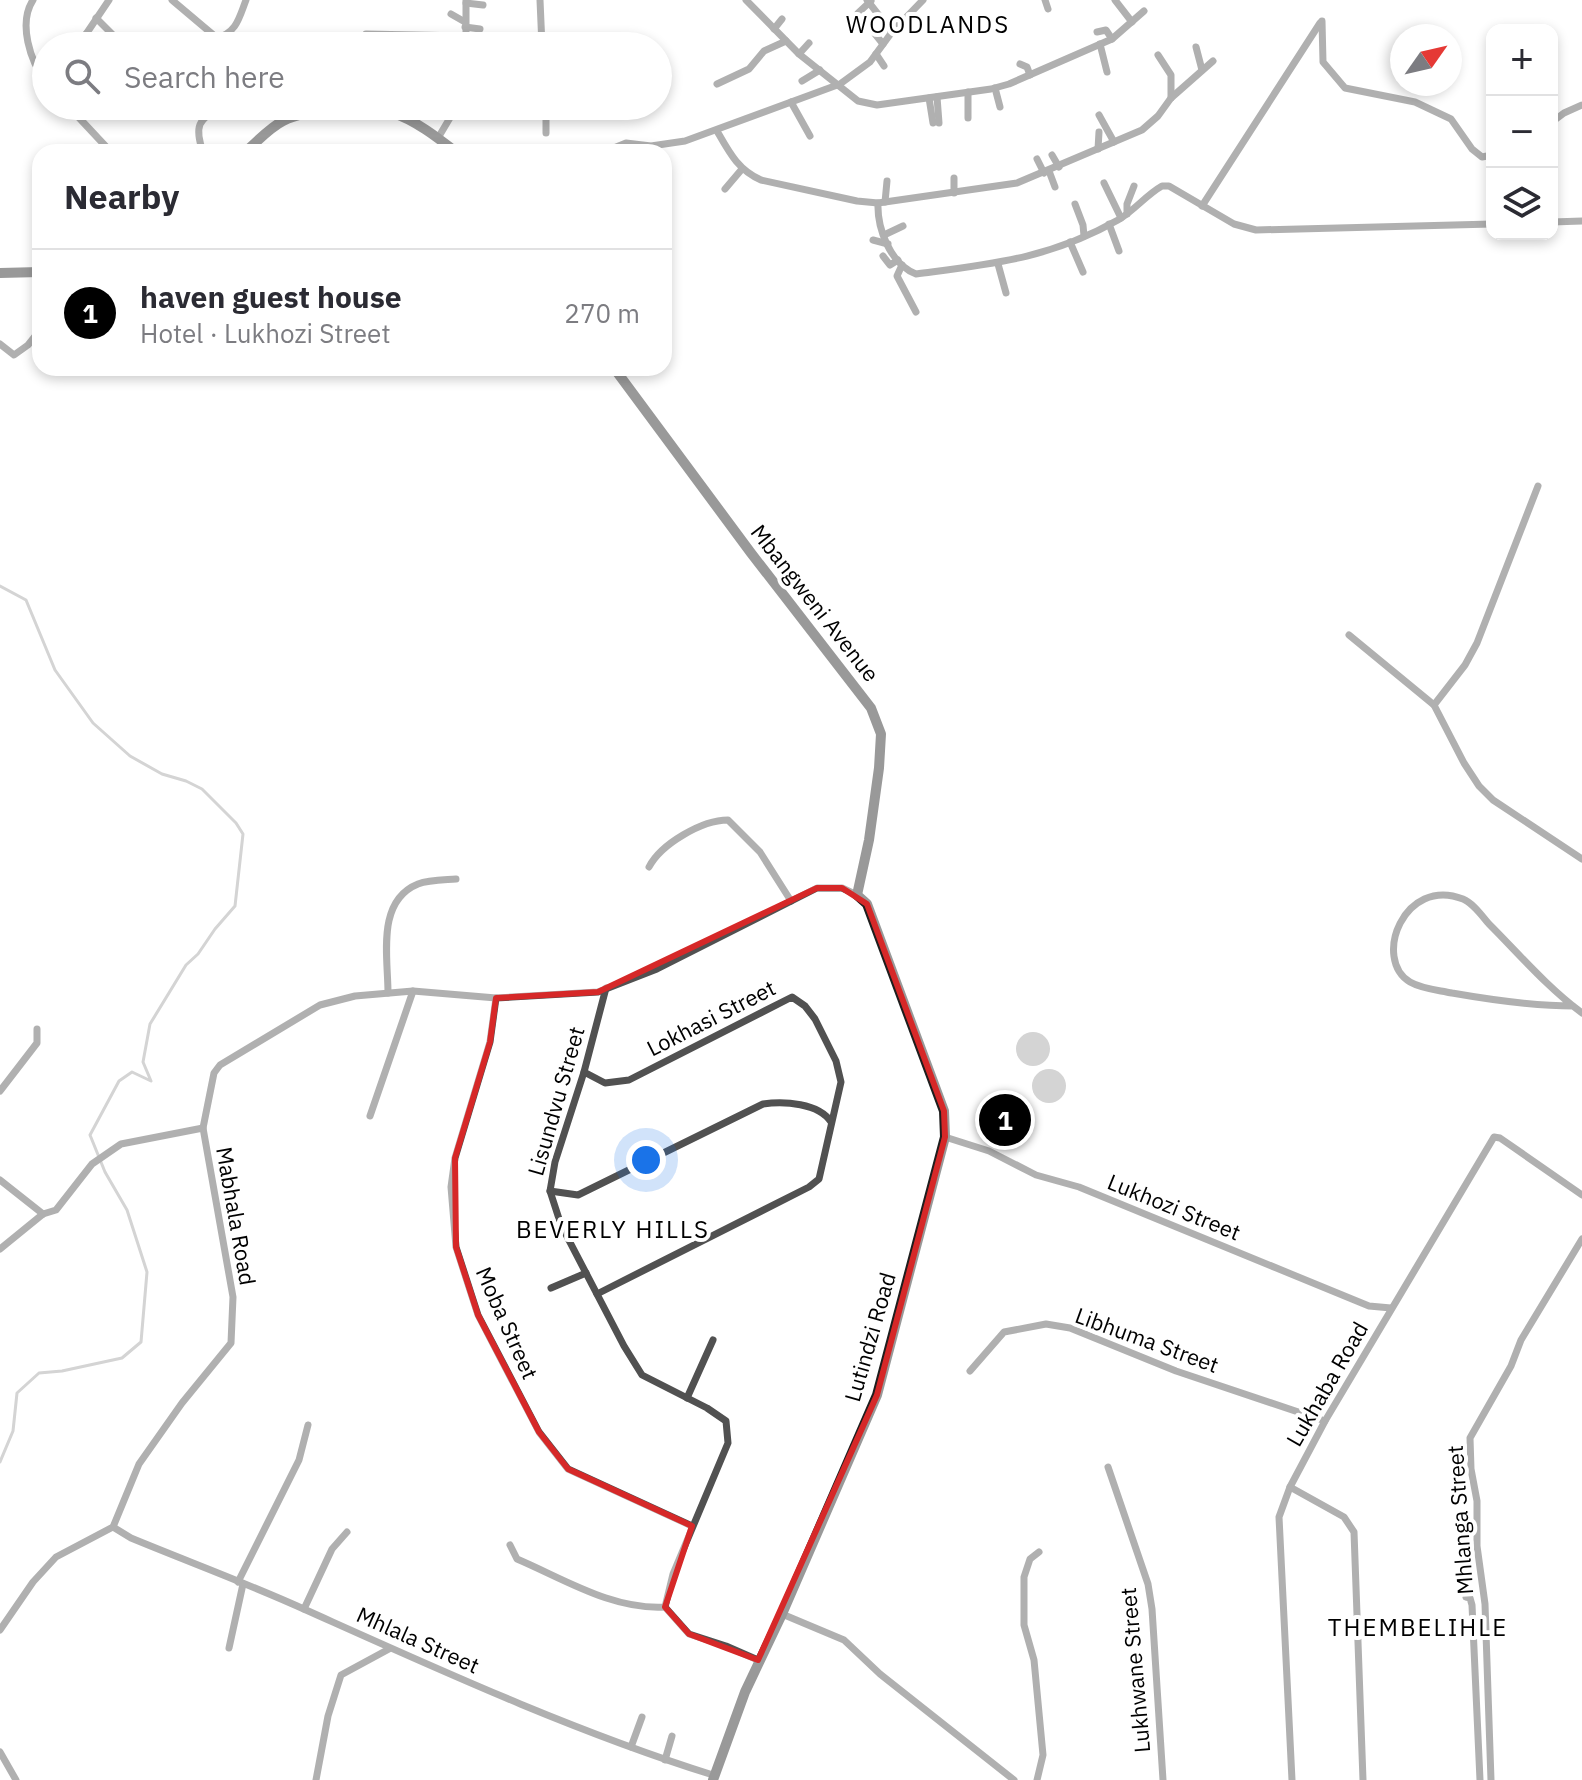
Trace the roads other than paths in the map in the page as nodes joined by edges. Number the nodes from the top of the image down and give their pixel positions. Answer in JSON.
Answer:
{"nodes":[{"id":1,"x":33,"y":0,"type":"edge"},
{"id":2,"x":109,"y":0,"type":"edge"},
{"id":3,"x":172,"y":0,"type":"edge"},
{"id":4,"x":246,"y":0,"type":"edge"},
{"id":5,"x":540,"y":0,"type":"edge"},
{"id":6,"x":747,"y":0,"type":"edge"},
{"id":7,"x":910,"y":0,"type":"edge"},
{"id":8,"x":923,"y":0,"type":"edge"},
{"id":9,"x":1045,"y":0,"type":"edge"},
{"id":10,"x":1115,"y":0,"type":"edge"},
{"id":11,"x":870,"y":1,"type":"edge"},
{"id":12,"x":466,"y":2,"type":"edge"},
{"id":13,"x":483,"y":5,"type":"dead end"},
{"id":14,"x":916,"y":7,"type":"junction"},
{"id":15,"x":1048,"y":9,"type":"dead end"},
{"id":16,"x":1144,"y":11,"type":"dead end"},
{"id":17,"x":858,"y":13,"type":"dead end"},
{"id":18,"x":451,"y":14,"type":"dead end"},
{"id":19,"x":96,"y":18,"type":"junction"},
{"id":20,"x":782,"y":19,"type":"dead end"},
{"id":21,"x":1132,"y":22,"type":"junction"},
{"id":22,"x":416,"y":26,"type":"dead end"},
{"id":23,"x":465,"y":28,"type":"junction"},
{"id":24,"x":480,"y":29,"type":"dead end"},
{"id":25,"x":774,"y":29,"type":"junction"},
{"id":26,"x":87,"y":32,"type":"edge"},
{"id":27,"x":110,"y":32,"type":"edge"},
{"id":28,"x":210,"y":32,"type":"edge"},
{"id":29,"x":231,"y":32,"type":"edge"},
{"id":30,"x":417,"y":32,"type":"edge"},
{"id":31,"x":441,"y":32,"type":"edge"},
{"id":32,"x":465,"y":32,"type":"edge"},
{"id":33,"x":541,"y":32,"type":"edge"},
{"id":34,"x":892,"y":32,"type":"junction"},
{"id":35,"x":1097,"y":32,"type":"dead end"},
{"id":36,"x":875,"y":34,"type":"dead end"},
{"id":37,"x":1112,"y":39,"type":"junction"},
{"id":38,"x":786,"y":41,"type":"junction"},
{"id":39,"x":809,"y":43,"type":"dead end"},
{"id":40,"x":883,"y":44,"type":"junction"},
{"id":41,"x":1100,"y":44,"type":"junction"},
{"id":42,"x":1196,"y":47,"type":"dead end"},
{"id":43,"x":799,"y":54,"type":"junction"},
{"id":44,"x":876,"y":54,"type":"junction"},
{"id":45,"x":1158,"y":55,"type":"dead end"},
{"id":46,"x":32,"y":58,"type":"edge"},
{"id":47,"x":1213,"y":61,"type":"dead end"},
{"id":48,"x":1020,"y":64,"type":"dead end"},
{"id":49,"x":884,"y":66,"type":"dead end"},
{"id":50,"x":820,"y":70,"type":"junction"},
{"id":51,"x":1202,"y":70,"type":"junction"},
{"id":52,"x":1107,"y":72,"type":"dead end"},
{"id":53,"x":1030,"y":75,"type":"junction"},
{"id":54,"x":802,"y":81,"type":"dead end"},
{"id":55,"x":717,"y":84,"type":"dead end"},
{"id":56,"x":840,"y":84,"type":"junction"},
{"id":57,"x":995,"y":88,"type":"junction"},
{"id":58,"x":968,"y":92,"type":"junction"},
{"id":59,"x":933,"y":97,"type":"junction"},
{"id":60,"x":1171,"y":98,"type":"junction"},
{"id":61,"x":791,"y":102,"type":"junction"},
{"id":62,"x":1582,"y":105,"type":"edge"},
{"id":63,"x":1000,"y":107,"type":"dead end"},
{"id":64,"x":1099,"y":115,"type":"dead end"},
{"id":65,"x":968,"y":118,"type":"dead end"},
{"id":66,"x":1558,"y":118,"type":"edge"},
{"id":67,"x":81,"y":120,"type":"edge"},
{"id":68,"x":202,"y":120,"type":"edge"},
{"id":69,"x":286,"y":120,"type":"edge"},
{"id":70,"x":406,"y":120,"type":"edge"},
{"id":71,"x":449,"y":120,"type":"edge"},
{"id":72,"x":544,"y":120,"type":"edge"},
{"id":73,"x":936,"y":123,"type":"dead end"},
{"id":74,"x":717,"y":131,"type":"junction"},
{"id":75,"x":1099,"y":132,"type":"dead end"},
{"id":76,"x":546,"y":133,"type":"dead end"},
{"id":77,"x":810,"y":136,"type":"dead end"},
{"id":78,"x":438,"y":138,"type":"junction"},
{"id":79,"x":1114,"y":142,"type":"junction"},
{"id":80,"x":104,"y":144,"type":"edge"},
{"id":81,"x":200,"y":144,"type":"edge"},
{"id":82,"x":255,"y":144,"type":"edge"},
{"id":83,"x":446,"y":144,"type":"edge"},
{"id":84,"x":624,"y":144,"type":"edge"},
{"id":85,"x":663,"y":144,"type":"edge"},
{"id":86,"x":663,"y":144,"type":"edge"},
{"id":87,"x":1098,"y":149,"type":"junction"},
{"id":88,"x":1052,"y":155,"type":"dead end"},
{"id":89,"x":1486,"y":156,"type":"edge"},
{"id":90,"x":1037,"y":159,"type":"dead end"},
{"id":91,"x":1059,"y":167,"type":"junction"},
{"id":92,"x":742,"y":169,"type":"junction"},
{"id":93,"x":1047,"y":172,"type":"junction"},
{"id":94,"x":954,"y":178,"type":"dead end"},
{"id":95,"x":887,"y":181,"type":"dead end"},
{"id":96,"x":1104,"y":183,"type":"dead end"},
{"id":97,"x":922,"y":186,"type":"dead end"},
{"id":98,"x":1134,"y":186,"type":"dead end"},
{"id":99,"x":1055,"y":187,"type":"dead end"},
{"id":100,"x":725,"y":189,"type":"dead end"},
{"id":101,"x":954,"y":193,"type":"junction"},
{"id":102,"x":923,"y":197,"type":"junction"},
{"id":103,"x":881,"y":202,"type":"junction"},
{"id":104,"x":1075,"y":204,"type":"dead end"},
{"id":105,"x":1202,"y":206,"type":"junction"},
{"id":106,"x":1124,"y":216,"type":"junction"},
{"id":107,"x":1582,"y":221,"type":"edge"},
{"id":108,"x":1558,"y":222,"type":"edge"},
{"id":109,"x":1109,"y":224,"type":"junction"},
{"id":110,"x":1486,"y":224,"type":"edge"},
{"id":111,"x":903,"y":226,"type":"dead end"},
{"id":112,"x":884,"y":235,"type":"junction"},
{"id":113,"x":1084,"y":236,"type":"junction"},
{"id":114,"x":873,"y":240,"type":"dead end"},
{"id":115,"x":1070,"y":242,"type":"junction"},
{"id":116,"x":888,"y":244,"type":"junction"},
{"id":117,"x":1119,"y":251,"type":"dead end"},
{"id":118,"x":883,"y":256,"type":"dead end"},
{"id":119,"x":900,"y":262,"type":"junction"},
{"id":120,"x":998,"y":264,"type":"junction"},
{"id":121,"x":32,"y":272,"type":"edge"},
{"id":122,"x":1083,"y":272,"type":"dead end"},
{"id":123,"x":0,"y":273,"type":"edge"},
{"id":124,"x":1006,"y":293,"type":"dead end"},
{"id":125,"x":916,"y":312,"type":"dead end"},
{"id":126,"x":32,"y":340,"type":"edge"},
{"id":127,"x":0,"y":344,"type":"edge"},
{"id":128,"x":620,"y":376,"type":"edge"},
{"id":129,"x":1538,"y":486,"type":"dead end"},
{"id":130,"x":1349,"y":635,"type":"dead end"},
{"id":131,"x":1434,"y":705,"type":"junction"},
{"id":132,"x":1582,"y":859,"type":"edge"},
{"id":133,"x":649,"y":867,"type":"dead end"},
{"id":134,"x":456,"y":879,"type":"dead end"},
{"id":135,"x":857,"y":895,"type":"junction"},
{"id":136,"x":791,"y":901,"type":"junction"},
{"id":137,"x":606,"y":988,"type":"junction"},
{"id":138,"x":413,"y":991,"type":"junction"},
{"id":139,"x":388,"y":993,"type":"junction"},
{"id":140,"x":496,"y":998,"type":"junction"},
{"id":141,"x":1573,"y":1006,"type":"junction"},
{"id":142,"x":1582,"y":1013,"type":"edge"},
{"id":143,"x":37,"y":1029,"type":"dead end"},
{"id":144,"x":584,"y":1072,"type":"junction"},
{"id":145,"x":0,"y":1091,"type":"edge"},
{"id":146,"x":370,"y":1116,"type":"dead end"},
{"id":147,"x":831,"y":1122,"type":"junction"},
{"id":148,"x":203,"y":1128,"type":"junction"},
{"id":149,"x":945,"y":1137,"type":"junction"},
{"id":150,"x":0,"y":1180,"type":"edge"},
{"id":151,"x":550,"y":1191,"type":"junction"},
{"id":152,"x":1582,"y":1195,"type":"edge"},
{"id":153,"x":43,"y":1214,"type":"junction"},
{"id":154,"x":1582,"y":1239,"type":"edge"},
{"id":155,"x":0,"y":1249,"type":"edge"},
{"id":156,"x":586,"y":1273,"type":"junction"},
{"id":157,"x":551,"y":1288,"type":"dead end"},
{"id":158,"x":597,"y":1294,"type":"junction"},
{"id":159,"x":1391,"y":1308,"type":"junction"},
{"id":160,"x":713,"y":1340,"type":"dead end"},
{"id":161,"x":970,"y":1371,"type":"dead end"},
{"id":162,"x":687,"y":1398,"type":"junction"},
{"id":163,"x":1325,"y":1421,"type":"junction"},
{"id":164,"x":308,"y":1425,"type":"dead end"},
{"id":165,"x":1108,"y":1467,"type":"dead end"},
{"id":166,"x":1290,"y":1487,"type":"junction"},
{"id":167,"x":692,"y":1526,"type":"junction"},
{"id":168,"x":113,"y":1527,"type":"junction"},
{"id":169,"x":347,"y":1532,"type":"dead end"},
{"id":170,"x":510,"y":1545,"type":"dead end"},
{"id":171,"x":1039,"y":1552,"type":"dead end"},
{"id":172,"x":241,"y":1583,"type":"junction"},
{"id":173,"x":1466,"y":1597,"type":"dead end"},
{"id":174,"x":665,"y":1607,"type":"junction"},
{"id":175,"x":304,"y":1609,"type":"junction"},
{"id":176,"x":782,"y":1614,"type":"junction"},
{"id":177,"x":0,"y":1630,"type":"edge"},
{"id":178,"x":229,"y":1648,"type":"dead end"},
{"id":179,"x":389,"y":1649,"type":"junction"},
{"id":180,"x":758,"y":1660,"type":"junction"},
{"id":181,"x":642,"y":1717,"type":"dead end"},
{"id":182,"x":672,"y":1736,"type":"dead end"},
{"id":183,"x":631,"y":1747,"type":"junction"},
{"id":184,"x":0,"y":1752,"type":"edge"},
{"id":185,"x":665,"y":1760,"type":"junction"},
{"id":186,"x":713,"y":1778,"type":"edge"},
{"id":187,"x":16,"y":1780,"type":"edge"},
{"id":188,"x":316,"y":1780,"type":"edge"},
{"id":189,"x":1014,"y":1780,"type":"edge"},
{"id":190,"x":1037,"y":1780,"type":"edge"},
{"id":191,"x":1163,"y":1780,"type":"edge"},
{"id":192,"x":1292,"y":1780,"type":"edge"},
{"id":193,"x":1363,"y":1780,"type":"edge"},
{"id":194,"x":1480,"y":1780,"type":"edge"},
{"id":195,"x":1491,"y":1780,"type":"edge"}],
"edges":[{"from":1,"to":46,"type":"street"},
{"from":2,"to":19,"type":"street"},
{"from":3,"to":28,"type":"street"},
{"from":4,"to":29,"type":"street"},
{"from":5,"to":33,"type":"street"},
{"from":6,"to":25,"type":"street"},
{"from":7,"to":14,"type":"street"},
{"from":8,"to":14,"type":"street"},
{"from":9,"to":15,"type":"street"},
{"from":10,"to":21,"type":"street"},
{"from":11,"to":17,"type":"street"},
{"from":11,"to":34,"type":"street"},
{"from":12,"to":13,"type":"street"},
{"from":12,"to":23,"type":"street"},
{"from":14,"to":34,"type":"street"},
{"from":16,"to":21,"type":"street"},
{"from":18,"to":23,"type":"street"},
{"from":19,"to":26,"type":"street"},
{"from":19,"to":27,"type":"street"},
{"from":20,"to":25,"type":"street"},
{"from":21,"to":37,"type":"street"},
{"from":22,"to":30,"type":"street"},
{"from":23,"to":24,"type":"street"},
{"from":23,"to":31,"type":"street"},
{"from":23,"to":32,"type":"street"},
{"from":25,"to":38,"type":"street"},
{"from":34,"to":40,"type":"street"},
{"from":35,"to":37,"type":"street"},
{"from":36,"to":40,"type":"street"},
{"from":37,"to":41,"type":"street"},
{"from":38,"to":43,"type":"street"},
{"from":38,"to":55,"type":"street"},
{"from":39,"to":43,"type":"street"},
{"from":40,"to":44,"type":"street"},
{"from":41,"to":52,"type":"street"},
{"from":41,"to":53,"type":"street"},
{"from":42,"to":51,"type":"street"},
{"from":43,"to":50,"type":"street"},
{"from":44,"to":49,"type":"street"},
{"from":44,"to":56,"type":"street"},
{"from":45,"to":60,"type":"street"},
{"from":47,"to":51,"type":"street"},
{"from":48,"to":53,"type":"street"},
{"from":50,"to":54,"type":"street"},
{"from":50,"to":56,"type":"street"},
{"from":51,"to":60,"type":"street"},
{"from":53,"to":57,"type":"street"},
{"from":56,"to":59,"type":"street"},
{"from":56,"to":61,"type":"street"},
{"from":57,"to":58,"type":"street"},
{"from":57,"to":63,"type":"street"},
{"from":58,"to":59,"type":"street"},
{"from":58,"to":65,"type":"street"},
{"from":59,"to":73,"type":"street"},
{"from":60,"to":79,"type":"street"},
{"from":61,"to":74,"type":"street"},
{"from":61,"to":77,"type":"street"},
{"from":62,"to":66,"type":"street"},
{"from":64,"to":79,"type":"street"},
{"from":67,"to":80,"type":"street"},
{"from":68,"to":81,"type":"street"},
{"from":69,"to":82,"type":"street"},
{"from":70,"to":78,"type":"street"},
{"from":71,"to":78,"type":"street"},
{"from":72,"to":76,"type":"street"},
{"from":74,"to":86,"type":"street"},
{"from":74,"to":92,"type":"street"},
{"from":75,"to":87,"type":"street"},
{"from":78,"to":83,"type":"street"},
{"from":79,"to":87,"type":"street"},
{"from":84,"to":85,"type":"street"},
{"from":87,"to":91,"type":"street"},
{"from":88,"to":91,"type":"street"},
{"from":89,"to":105,"type":"street"},
{"from":90,"to":93,"type":"street"},
{"from":91,"to":93,"type":"street"},
{"from":92,"to":100,"type":"street"},
{"from":92,"to":103,"type":"street"},
{"from":93,"to":99,"type":"street"},
{"from":93,"to":101,"type":"street"},
{"from":94,"to":101,"type":"street"},
{"from":95,"to":103,"type":"street"},
{"from":96,"to":106,"type":"street"},
{"from":97,"to":102,"type":"street"},
{"from":98,"to":106,"type":"street"},
{"from":101,"to":102,"type":"street"},
{"from":102,"to":103,"type":"street"},
{"from":103,"to":112,"type":"street"},
{"from":104,"to":113,"type":"street"},
{"from":105,"to":106,"type":"street"},
{"from":105,"to":110,"type":"street"},
{"from":106,"to":109,"type":"street"},
{"from":107,"to":108,"type":"street"},
{"from":109,"to":113,"type":"street"},
{"from":109,"to":117,"type":"street"},
{"from":111,"to":112,"type":"street"},
{"from":112,"to":116,"type":"street"},
{"from":113,"to":115,"type":"street"},
{"from":114,"to":116,"type":"street"},
{"from":115,"to":120,"type":"street"},
{"from":115,"to":122,"type":"street"},
{"from":116,"to":119,"type":"street"},
{"from":118,"to":119,"type":"street"},
{"from":119,"to":120,"type":"street"},
{"from":119,"to":125,"type":"street"},
{"from":120,"to":124,"type":"street"},
{"from":121,"to":123,"type":"street"},
{"from":126,"to":127,"type":"street"},
{"from":128,"to":135,"type":"street","name":"Mbangweni Avenue"},
{"from":129,"to":131,"type":"street"},
{"from":130,"to":131,"type":"street"},
{"from":131,"to":132,"type":"street"},
{"from":133,"to":136,"type":"street"},
{"from":134,"to":139,"type":"street"},
{"from":135,"to":136,"type":"street","name":"Mabhala Road"},
{"from":135,"to":149,"type":"street","name":"Lutindzi Road"},
{"from":136,"to":137,"type":"street","name":"Mabhala Road"},
{"from":137,"to":140,"type":"street","name":"Mabhala Road"},
{"from":137,"to":144,"type":"street","name":"Lisundvu Street"},
{"from":138,"to":139,"type":"street","name":"Mabhala Road"},
{"from":138,"to":140,"type":"street","name":"Mabhala Road"},
{"from":138,"to":146,"type":"street"},
{"from":139,"to":148,"type":"street","name":"Mabhala Road"},
{"from":140,"to":167,"type":"street","name":"Moba Street"},
{"from":141,"to":141,"type":"street"},
{"from":141,"to":142,"type":"street"},
{"from":143,"to":145,"type":"street"},
{"from":144,"to":147,"type":"street","name":"Lokhasi Street"},
{"from":144,"to":151,"type":"street","name":"Lisundvu Street"},
{"from":147,"to":151,"type":"street"},
{"from":147,"to":158,"type":"street","name":"Lokhasi Street"},
{"from":148,"to":153,"type":"street"},
{"from":148,"to":168,"type":"street","name":"Mabhala Road"},
{"from":149,"to":159,"type":"street","name":"Lukhozi Street"},
{"from":149,"to":176,"type":"street","name":"Lutindzi Road"},
{"from":150,"to":153,"type":"street"},
{"from":151,"to":156,"type":"street","name":"Lisundvu Street"},
{"from":152,"to":159,"type":"street","name":"Lukhaba Road"},
{"from":153,"to":155,"type":"street"},
{"from":154,"to":195,"type":"street","name":"Mhlanga Street"},
{"from":156,"to":157,"type":"street"},
{"from":156,"to":158,"type":"street","name":"Lisundvu Street"},
{"from":158,"to":162,"type":"street","name":"Lisundvu Street"},
{"from":159,"to":163,"type":"street","name":"Lukhaba Road"},
{"from":160,"to":162,"type":"street"},
{"from":161,"to":163,"type":"street","name":"Libhuma Street"},
{"from":162,"to":167,"type":"street","name":"Lisundvu Street"},
{"from":163,"to":166,"type":"street","name":"Lukhaba Road"},
{"from":164,"to":172,"type":"street"},
{"from":165,"to":191,"type":"street","name":"Lukhwane Street"},
{"from":166,"to":192,"type":"street","name":"Lukhaba Road"},
{"from":166,"to":193,"type":"street"},
{"from":167,"to":174,"type":"street","name":"Lisundvu Street"},
{"from":168,"to":172,"type":"street","name":"Mhlala Street"},
{"from":168,"to":177,"type":"street"},
{"from":169,"to":175,"type":"street"},
{"from":170,"to":174,"type":"street"},
{"from":171,"to":190,"type":"street"},
{"from":172,"to":175,"type":"street","name":"Mhlala Street"},
{"from":172,"to":178,"type":"street"},
{"from":173,"to":194,"type":"street"},
{"from":174,"to":180,"type":"street"},
{"from":175,"to":179,"type":"street","name":"Mhlala Street"},
{"from":176,"to":180,"type":"street","name":"Lutindzi Road"},
{"from":176,"to":189,"type":"street"},
{"from":179,"to":183,"type":"street","name":"Mhlala Street"},
{"from":179,"to":188,"type":"street"},
{"from":180,"to":186,"type":"street","name":"Lutindzi Road"},
{"from":181,"to":183,"type":"street"},
{"from":182,"to":185,"type":"street"},
{"from":183,"to":185,"type":"street","name":"Mhlala Street"},
{"from":184,"to":187,"type":"street"},
{"from":185,"to":186,"type":"street","name":"Mhlala Street"}]}
